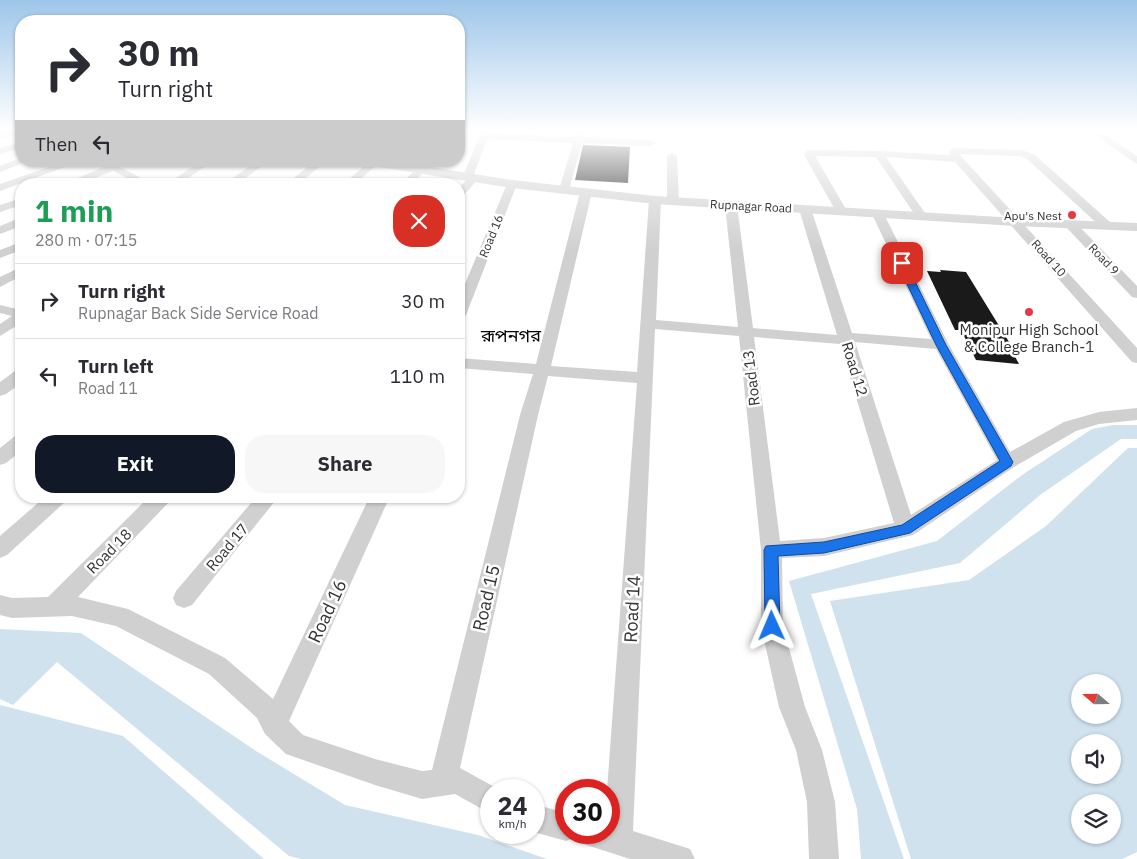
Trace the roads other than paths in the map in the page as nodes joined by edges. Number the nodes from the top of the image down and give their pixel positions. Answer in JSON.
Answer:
{"nodes":[{"id":1,"x":50,"y":170,"type":"edge"},
{"id":2,"x":106,"y":170,"type":"edge"},
{"id":3,"x":117,"y":170,"type":"edge"},
{"id":4,"x":194,"y":170,"type":"edge"},
{"id":5,"x":250,"y":170,"type":"edge"},
{"id":6,"x":309,"y":170,"type":"edge"},
{"id":7,"x":440,"y":170,"type":"edge"},
{"id":8,"x":474,"y":170,"type":"edge"},
{"id":9,"x":570,"y":170,"type":"edge"},
{"id":10,"x":672,"y":170,"type":"edge"},
{"id":11,"x":818,"y":170,"type":"edge"},
{"id":12,"x":890,"y":170,"type":"edge"},
{"id":13,"x":967,"y":170,"type":"edge"},
{"id":14,"x":1045,"y":170,"type":"edge"},
{"id":15,"x":472,"y":176,"type":"junction"},
{"id":16,"x":28,"y":178,"type":"edge"},
{"id":17,"x":84,"y":178,"type":"edge"},
{"id":18,"x":136,"y":178,"type":"edge"},
{"id":19,"x":181,"y":178,"type":"edge"},
{"id":20,"x":238,"y":178,"type":"edge"},
{"id":21,"x":298,"y":178,"type":"edge"},
{"id":22,"x":15,"y":183,"type":"edge"},
{"id":23,"x":512,"y":184,"type":"junction"},
{"id":24,"x":465,"y":186,"type":"edge"},
{"id":25,"x":0,"y":188,"type":"edge"},
{"id":26,"x":564,"y":190,"type":"junction"},
{"id":27,"x":586,"y":192,"type":"junction"},
{"id":28,"x":655,"y":200,"type":"junction"},
{"id":29,"x":673,"y":201,"type":"junction"},
{"id":30,"x":15,"y":203,"type":"edge"},
{"id":31,"x":731,"y":205,"type":"junction"},
{"id":32,"x":0,"y":208,"type":"edge"},
{"id":33,"x":805,"y":209,"type":"junction"},
{"id":34,"x":841,"y":211,"type":"junction"},
{"id":35,"x":878,"y":214,"type":"junction"},
{"id":36,"x":921,"y":216,"type":"junction"},
{"id":37,"x":1016,"y":222,"type":"junction"},
{"id":38,"x":15,"y":224,"type":"edge"},
{"id":39,"x":1071,"y":224,"type":"junction"},
{"id":40,"x":1107,"y":226,"type":"junction"},
{"id":41,"x":1137,"y":227,"type":"edge"},
{"id":42,"x":0,"y":230,"type":"edge"},
{"id":43,"x":15,"y":248,"type":"edge"},
{"id":44,"x":0,"y":254,"type":"edge"},
{"id":45,"x":15,"y":274,"type":"edge"},
{"id":46,"x":0,"y":283,"type":"edge"},
{"id":47,"x":1137,"y":294,"type":"edge"},
{"id":48,"x":465,"y":300,"type":"edge"},
{"id":49,"x":0,"y":309,"type":"edge"},
{"id":50,"x":15,"y":314,"type":"edge"},
{"id":51,"x":15,"y":320,"type":"edge"},
{"id":52,"x":648,"y":324,"type":"junction"},
{"id":53,"x":0,"y":331,"type":"edge"},
{"id":54,"x":745,"y":332,"type":"junction"},
{"id":55,"x":845,"y":338,"type":"junction"},
{"id":56,"x":941,"y":345,"type":"junction"},
{"id":57,"x":1137,"y":358,"type":"edge"},
{"id":58,"x":465,"y":363,"type":"edge"},
{"id":59,"x":542,"y":370,"type":"junction"},
{"id":60,"x":645,"y":378,"type":"junction"},
{"id":61,"x":15,"y":379,"type":"edge"},
{"id":62,"x":0,"y":390,"type":"edge"},
{"id":63,"x":1137,"y":414,"type":"edge"},
{"id":64,"x":15,"y":446,"type":"edge"},
{"id":65,"x":0,"y":458,"type":"edge"},
{"id":66,"x":1007,"y":462,"type":"junction"},
{"id":67,"x":51,"y":503,"type":"edge"},
{"id":68,"x":156,"y":503,"type":"edge"},
{"id":69,"x":263,"y":503,"type":"edge"},
{"id":70,"x":377,"y":503,"type":"edge"},
{"id":71,"x":906,"y":530,"type":"junction"},
{"id":72,"x":0,"y":549,"type":"edge"},
{"id":73,"x":771,"y":550,"type":"junction"},
{"id":74,"x":184,"y":598,"type":"dead end"},
{"id":75,"x":0,"y":605,"type":"edge"},
{"id":76,"x":55,"y":605,"type":"junction"},
{"id":77,"x":274,"y":725,"type":"junction"},
{"id":78,"x":443,"y":782,"type":"junction"},
{"id":79,"x":480,"y":794,"type":"edge"},
{"id":80,"x":620,"y":807,"type":"edge"},
{"id":81,"x":620,"y":842,"type":"edge"},
{"id":82,"x":680,"y":859,"type":"edge"},
{"id":83,"x":824,"y":859,"type":"edge"}],
"edges":[{"from":1,"to":16,"type":"street"},
{"from":2,"to":17,"type":"street"},
{"from":3,"to":18,"type":"street"},
{"from":4,"to":19,"type":"street"},
{"from":5,"to":20,"type":"street"},
{"from":6,"to":21,"type":"street"},
{"from":7,"to":15,"type":"street","name":"Rupnagar Road"},
{"from":8,"to":15,"type":"street"},
{"from":9,"to":26,"type":"street"},
{"from":10,"to":29,"type":"street"},
{"from":11,"to":34,"type":"street"},
{"from":12,"to":36,"type":"street"},
{"from":13,"to":37,"type":"street","name":"Road 10"},
{"from":14,"to":40,"type":"street","name":"Road 9"},
{"from":15,"to":23,"type":"street","name":"Rupnagar Road"},
{"from":15,"to":24,"type":"street"},
{"from":22,"to":25,"type":"street"},
{"from":23,"to":26,"type":"street","name":"Rupnagar Road"},
{"from":23,"to":48,"type":"street","name":"Road 16"},
{"from":26,"to":27,"type":"street","name":"Rupnagar Road"},
{"from":27,"to":28,"type":"street","name":"Rupnagar Road"},
{"from":27,"to":59,"type":"street"},
{"from":28,"to":29,"type":"street","name":"Rupnagar Road"},
{"from":28,"to":52,"type":"street"},
{"from":29,"to":31,"type":"street","name":"Rupnagar Road"},
{"from":30,"to":32,"type":"street"},
{"from":31,"to":33,"type":"street","name":"Rupnagar Road"},
{"from":31,"to":54,"type":"street","name":"Road 13"},
{"from":33,"to":34,"type":"street","name":"Rupnagar Road"},
{"from":33,"to":55,"type":"street","name":"Road 12"},
{"from":34,"to":35,"type":"street","name":"Rupnagar Road"},
{"from":35,"to":36,"type":"street","name":"Rupnagar Road"},
{"from":35,"to":56,"type":"street"},
{"from":36,"to":37,"type":"street","name":"Rupnagar Road"},
{"from":37,"to":39,"type":"street","name":"Rupnagar Road"},
{"from":37,"to":57,"type":"street","name":"Road 10"},
{"from":38,"to":42,"type":"street"},
{"from":39,"to":40,"type":"street","name":"Rupnagar Road"},
{"from":39,"to":47,"type":"street","name":"Road 9"},
{"from":40,"to":41,"type":"street","name":"Rupnagar Road"},
{"from":43,"to":44,"type":"street"},
{"from":45,"to":46,"type":"street"},
{"from":49,"to":50,"type":"street"},
{"from":51,"to":53,"type":"street"},
{"from":52,"to":54,"type":"street"},
{"from":52,"to":60,"type":"street","name":"Road 14"},
{"from":54,"to":55,"type":"street"},
{"from":54,"to":73,"type":"street","name":"Road 13"},
{"from":55,"to":56,"type":"street"},
{"from":55,"to":71,"type":"street","name":"Road 12"},
{"from":56,"to":66,"type":"street"},
{"from":58,"to":59,"type":"street"},
{"from":59,"to":60,"type":"street"},
{"from":59,"to":78,"type":"street","name":"Road 15"},
{"from":60,"to":80,"type":"street","name":"Road 14"},
{"from":61,"to":62,"type":"street"},
{"from":63,"to":66,"type":"street"},
{"from":64,"to":65,"type":"street"},
{"from":66,"to":71,"type":"street"},
{"from":67,"to":72,"type":"street"},
{"from":68,"to":76,"type":"street","name":"Road 18"},
{"from":69,"to":74,"type":"street","name":"Road 17"},
{"from":70,"to":77,"type":"street","name":"Road 16"},
{"from":71,"to":73,"type":"street"},
{"from":73,"to":83,"type":"street","name":"Road 13"},
{"from":75,"to":76,"type":"street"},
{"from":76,"to":77,"type":"street"},
{"from":77,"to":78,"type":"street"},
{"from":78,"to":79,"type":"street"},
{"from":81,"to":82,"type":"street"}]}
